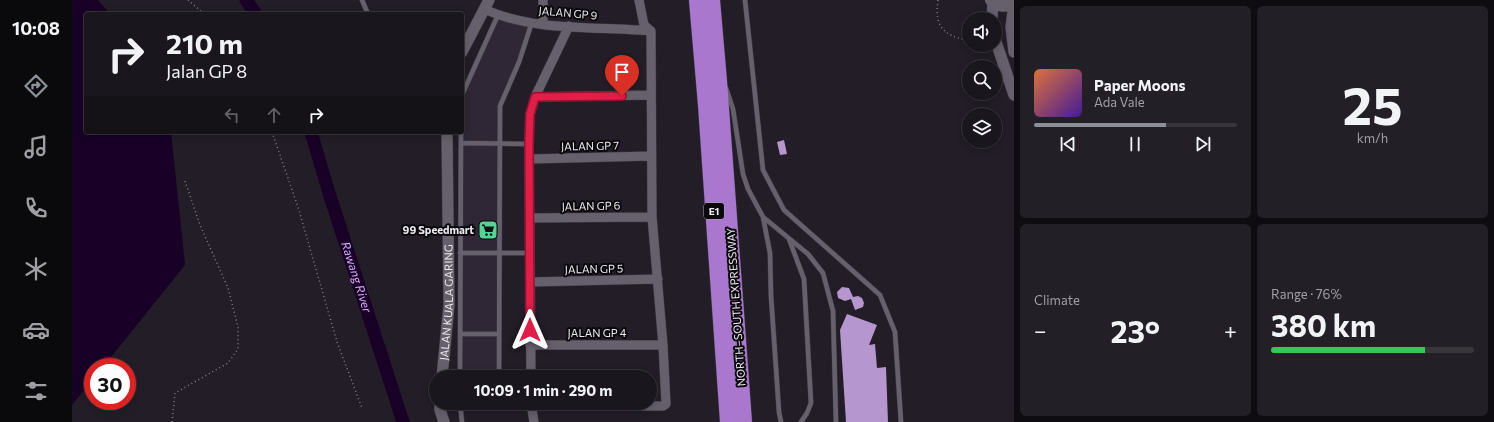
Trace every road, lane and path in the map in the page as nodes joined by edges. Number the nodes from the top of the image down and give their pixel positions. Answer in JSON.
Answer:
{"nodes":[{"id":1,"x":188,"y":0,"type":"edge"},
{"id":2,"x":362,"y":0,"type":"edge"},
{"id":3,"x":543,"y":0,"type":"edge"},
{"id":4,"x":639,"y":0,"type":"edge"},
{"id":5,"x":697,"y":0,"type":"edge"},
{"id":6,"x":712,"y":0,"type":"edge"},
{"id":7,"x":745,"y":0,"type":"edge"},
{"id":8,"x":938,"y":0,"type":"edge"},
{"id":9,"x":992,"y":1,"type":"edge"},
{"id":10,"x":1013,"y":4,"type":"edge"},
{"id":11,"x":487,"y":5,"type":"edge"},
{"id":12,"x":202,"y":12,"type":"edge"},
{"id":13,"x":367,"y":12,"type":"edge"},
{"id":14,"x":992,"y":12,"type":"edge"},
{"id":15,"x":498,"y":15,"type":"junction"},
{"id":16,"x":532,"y":22,"type":"junction"},
{"id":17,"x":543,"y":23,"type":"junction"},
{"id":18,"x":569,"y":26,"type":"junction"},
{"id":19,"x":651,"y":31,"type":"junction"},
{"id":20,"x":962,"y":38,"type":"edge"},
{"id":21,"x":464,"y":48,"type":"edge"},
{"id":22,"x":999,"y":52,"type":"edge"},
{"id":23,"x":1014,"y":52,"type":"edge"},
{"id":24,"x":719,"y":80,"type":"junction"},
{"id":25,"x":464,"y":91,"type":"edge"},
{"id":26,"x":651,"y":95,"type":"junction"},
{"id":27,"x":1014,"y":95,"type":"edge"},
{"id":28,"x":535,"y":97,"type":"junction"},
{"id":29,"x":273,"y":134,"type":"edge"},
{"id":30,"x":447,"y":134,"type":"edge"},
{"id":31,"x":461,"y":134,"type":"edge"},
{"id":32,"x":499,"y":142,"type":"junction"},
{"id":33,"x":462,"y":143,"type":"junction"},
{"id":34,"x":529,"y":144,"type":"junction"},
{"id":35,"x":651,"y":156,"type":"junction"},
{"id":36,"x":530,"y":159,"type":"junction"},
{"id":37,"x":184,"y":181,"type":"dead end"},
{"id":38,"x":652,"y":217,"type":"junction"},
{"id":39,"x":763,"y":217,"type":"junction"},
{"id":40,"x":530,"y":218,"type":"junction"},
{"id":41,"x":789,"y":238,"type":"junction"},
{"id":42,"x":460,"y":253,"type":"junction"},
{"id":43,"x":500,"y":253,"type":"junction"},
{"id":44,"x":530,"y":253,"type":"junction"},
{"id":45,"x":658,"y":279,"type":"junction"},
{"id":46,"x":531,"y":282,"type":"junction"},
{"id":47,"x":461,"y":334,"type":"junction"},
{"id":48,"x":499,"y":334,"type":"junction"},
{"id":49,"x":530,"y":345,"type":"junction"},
{"id":50,"x":663,"y":345,"type":"junction"},
{"id":51,"x":443,"y":370,"type":"edge"},
{"id":52,"x":460,"y":370,"type":"edge"},
{"id":53,"x":499,"y":370,"type":"edge"},
{"id":54,"x":531,"y":370,"type":"edge"},
{"id":55,"x":657,"y":406,"type":"edge"},
{"id":56,"x":362,"y":408,"type":"dead end"},
{"id":57,"x":440,"y":410,"type":"edge"},
{"id":58,"x":461,"y":410,"type":"edge"},
{"id":59,"x":532,"y":410,"type":"edge"},
{"id":60,"x":172,"y":422,"type":"edge"},
{"id":61,"x":444,"y":422,"type":"edge"},
{"id":62,"x":462,"y":422,"type":"edge"},
{"id":63,"x":534,"y":422,"type":"edge"},
{"id":64,"x":728,"y":422,"type":"edge"},
{"id":65,"x":744,"y":422,"type":"edge"},
{"id":66,"x":781,"y":422,"type":"edge"},
{"id":67,"x":801,"y":422,"type":"edge"},
{"id":68,"x":836,"y":422,"type":"edge"},
{"id":69,"x":901,"y":422,"type":"edge"}],
"edges":[{"from":1,"to":12,"type":"path"},
{"from":2,"to":13,"type":"lane"},
{"from":3,"to":17,"type":"street"},
{"from":4,"to":19,"type":"street"},
{"from":5,"to":64,"type":"highway","name":"NORTH–SOUTH EXPRESSWAY","number":"E1"},
{"from":6,"to":24,"type":"highway","name":"NORTH–SOUTH EXPRESSWAY","number":"E1"},
{"from":7,"to":69,"type":"lane"},
{"from":8,"to":20,"type":"path"},
{"from":9,"to":10,"type":"main road"},
{"from":9,"to":14,"type":"street"},
{"from":10,"to":23,"type":"street"},
{"from":11,"to":15,"type":"street","name":"JALAN GP 9"},
{"from":11,"to":21,"type":"street"},
{"from":15,"to":16,"type":"street","name":"JALAN GP 9"},
{"from":15,"to":25,"type":"lane"},
{"from":16,"to":17,"type":"street","name":"JALAN GP 9"},
{"from":16,"to":32,"type":"lane"},
{"from":17,"to":18,"type":"street","name":"JALAN GP 9"},
{"from":18,"to":19,"type":"street","name":"JALAN GP 9"},
{"from":18,"to":28,"type":"street"},
{"from":19,"to":26,"type":"street"},
{"from":22,"to":27,"type":"street"},
{"from":24,"to":39,"type":"lane"},
{"from":24,"to":65,"type":"highway","name":"NORTH–SOUTH EXPRESSWAY","number":"E1"},
{"from":26,"to":28,"type":"street"},
{"from":26,"to":35,"type":"street"},
{"from":28,"to":34,"type":"street"},
{"from":29,"to":56,"type":"path"},
{"from":30,"to":51,"type":"street","name":"JALAN KUALA GARING"},
{"from":31,"to":33,"type":"lane"},
{"from":32,"to":33,"type":"lane"},
{"from":32,"to":34,"type":"lane"},
{"from":32,"to":43,"type":"lane"},
{"from":33,"to":42,"type":"lane"},
{"from":34,"to":36,"type":"street"},
{"from":35,"to":36,"type":"street","name":"JALAN GP 7"},
{"from":35,"to":38,"type":"street"},
{"from":36,"to":40,"type":"street"},
{"from":37,"to":60,"type":"path"},
{"from":38,"to":40,"type":"street","name":"JALAN GP 6"},
{"from":38,"to":45,"type":"street"},
{"from":39,"to":41,"type":"lane"},
{"from":39,"to":66,"type":"lane"},
{"from":40,"to":44,"type":"street"},
{"from":41,"to":67,"type":"lane"},
{"from":41,"to":68,"type":"lane"},
{"from":42,"to":43,"type":"lane"},
{"from":42,"to":47,"type":"lane"},
{"from":43,"to":44,"type":"lane"},
{"from":43,"to":48,"type":"lane"},
{"from":44,"to":46,"type":"street"},
{"from":45,"to":46,"type":"street","name":"JALAN GP 5"},
{"from":45,"to":50,"type":"street"},
{"from":46,"to":49,"type":"street"},
{"from":47,"to":48,"type":"lane"},
{"from":47,"to":52,"type":"lane"},
{"from":48,"to":53,"type":"lane"},
{"from":49,"to":50,"type":"street","name":"JALAN GP 4"},
{"from":49,"to":54,"type":"street"},
{"from":50,"to":55,"type":"street"},
{"from":57,"to":61,"type":"street"},
{"from":58,"to":62,"type":"lane"},
{"from":59,"to":63,"type":"street"}]}
